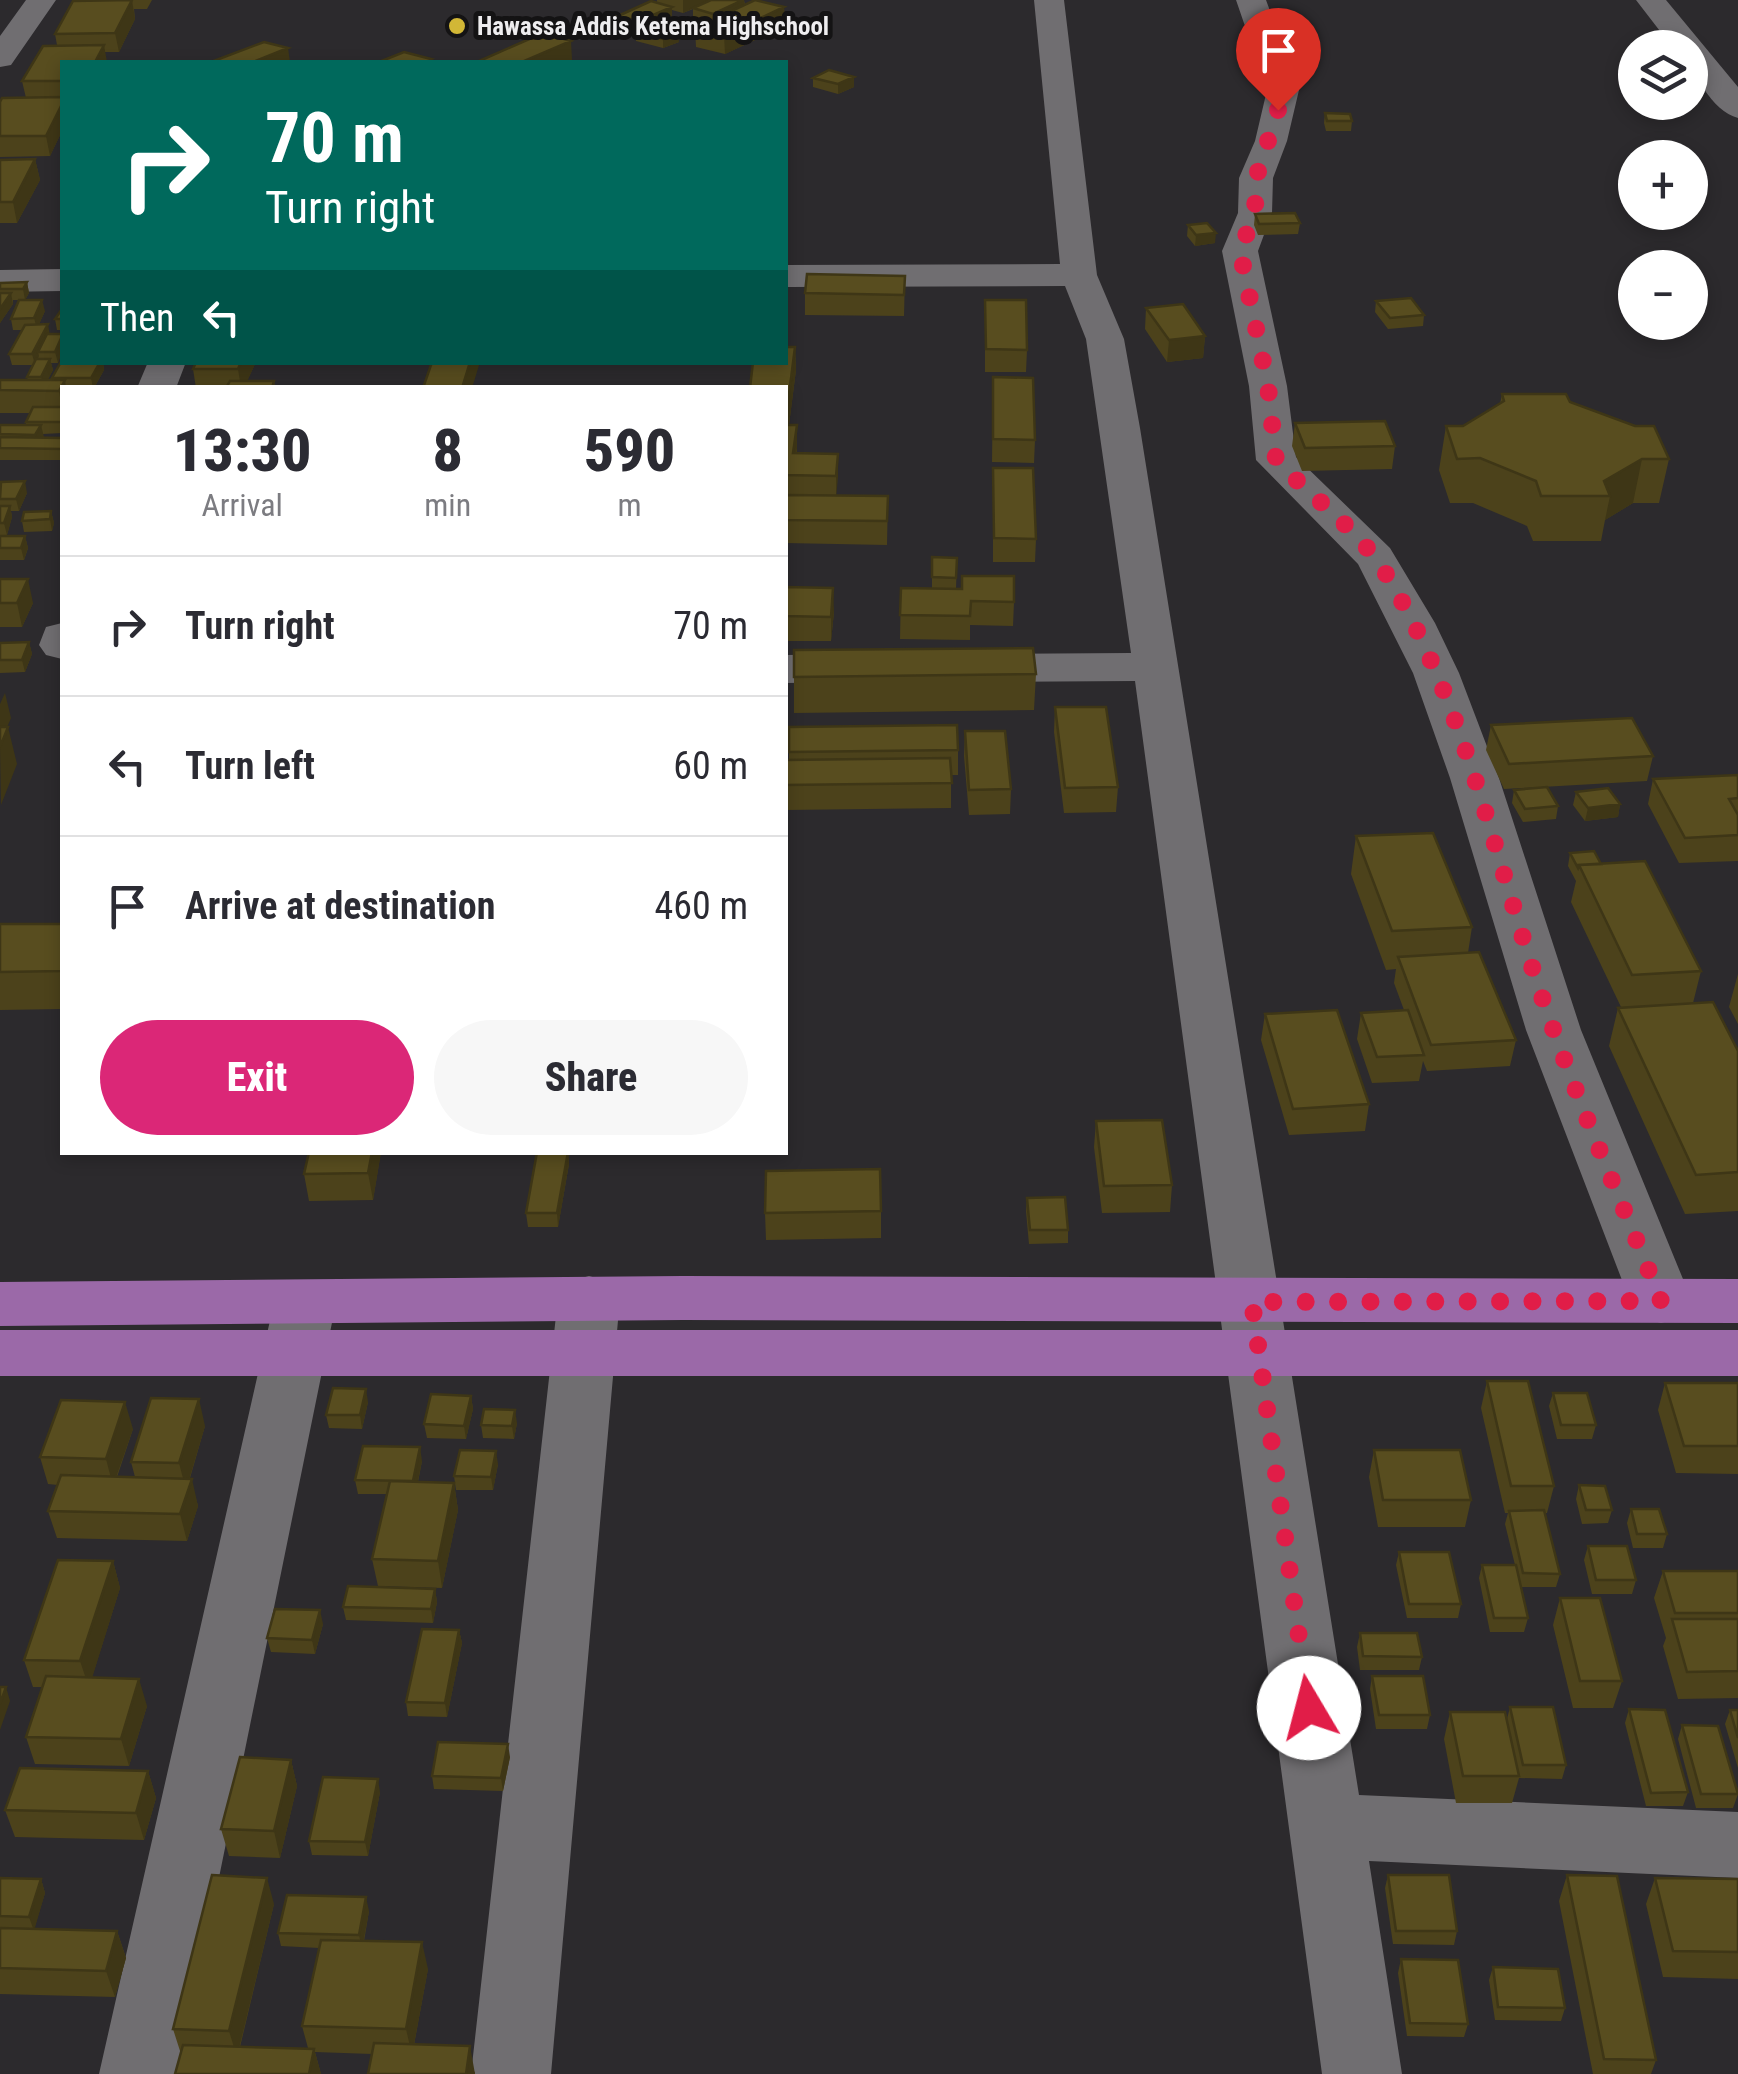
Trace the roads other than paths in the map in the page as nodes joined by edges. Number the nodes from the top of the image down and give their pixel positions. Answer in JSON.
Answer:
{"nodes":[{"id":1,"x":1049,"y":0,"type":"edge"},
{"id":2,"x":1252,"y":0,"type":"edge"},
{"id":3,"x":1651,"y":0,"type":"edge"},
{"id":4,"x":1676,"y":0,"type":"edge"},
{"id":5,"x":24,"y":11,"type":"edge"},
{"id":6,"x":0,"y":58,"type":"edge"},
{"id":7,"x":1738,"y":73,"type":"edge"},
{"id":8,"x":1738,"y":108,"type":"edge"},
{"id":9,"x":1079,"y":275,"type":"junction"},
{"id":10,"x":788,"y":276,"type":"edge"},
{"id":11,"x":0,"y":280,"type":"edge"},
{"id":12,"x":60,"y":280,"type":"edge"},
{"id":13,"x":1156,"y":667,"type":"junction"},
{"id":14,"x":788,"y":668,"type":"edge"},
{"id":15,"x":1661,"y":1301,"type":"junction"},
{"id":16,"x":1738,"y":1301,"type":"edge"},
{"id":17,"x":0,"y":1304,"type":"edge"},
{"id":18,"x":587,"y":1325,"type":"junction"},
{"id":19,"x":1255,"y":1327,"type":"junction"},
{"id":20,"x":298,"y":1329,"type":"junction"},
{"id":21,"x":1738,"y":1353,"type":"edge"},
{"id":22,"x":0,"y":1354,"type":"edge"},
{"id":23,"x":1326,"y":1826,"type":"junction"},
{"id":24,"x":1738,"y":1845,"type":"edge"},
{"id":25,"x":139,"y":2074,"type":"edge"},
{"id":26,"x":510,"y":2074,"type":"edge"},
{"id":27,"x":1362,"y":2074,"type":"edge"}],
"edges":[{"from":1,"to":9,"type":"street"},
{"from":2,"to":15,"type":"street"},
{"from":3,"to":8,"type":"street"},
{"from":4,"to":7,"type":"street"},
{"from":5,"to":6,"type":"street"},
{"from":9,"to":10,"type":"street"},
{"from":9,"to":13,"type":"street"},
{"from":11,"to":12,"type":"street"},
{"from":13,"to":14,"type":"street"},
{"from":13,"to":19,"type":"street"},
{"from":15,"to":16,"type":"main road"},
{"from":15,"to":19,"type":"main road"},
{"from":17,"to":20,"type":"main road"},
{"from":18,"to":19,"type":"main road"},
{"from":18,"to":20,"type":"main road"},
{"from":18,"to":26,"type":"street"},
{"from":19,"to":21,"type":"main road"},
{"from":19,"to":23,"type":"street"},
{"from":20,"to":22,"type":"main road"},
{"from":20,"to":25,"type":"street"},
{"from":23,"to":24,"type":"street"},
{"from":23,"to":27,"type":"street"}]}
